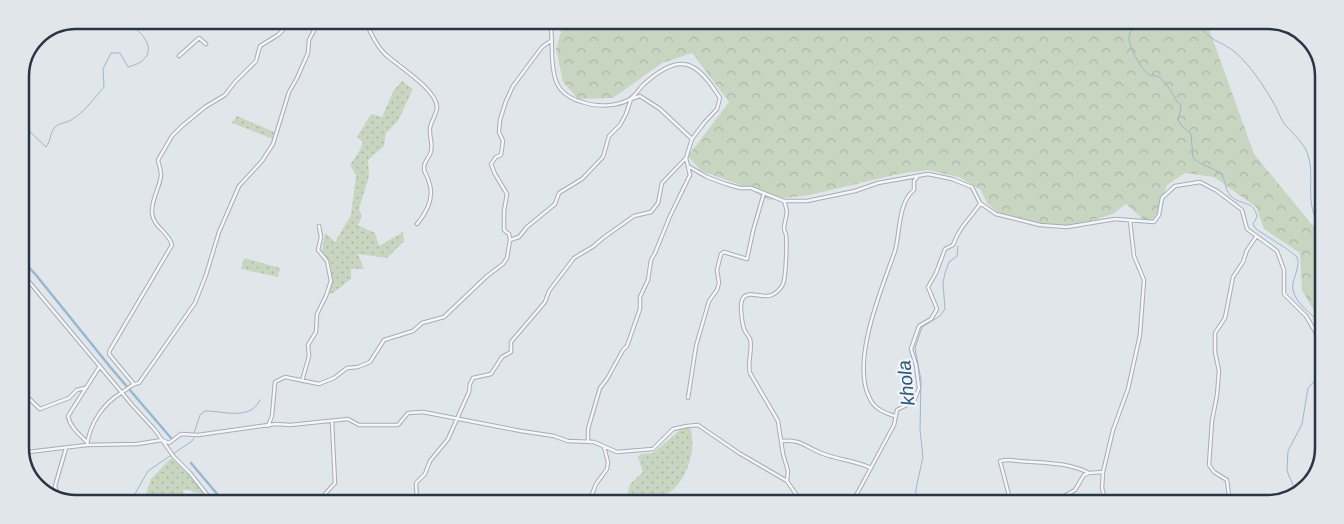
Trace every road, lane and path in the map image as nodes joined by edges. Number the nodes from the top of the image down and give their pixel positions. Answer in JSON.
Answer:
{"nodes":[{"id":1,"x":284,"y":29,"type":"edge"},
{"id":2,"x":315,"y":29,"type":"edge"},
{"id":3,"x":369,"y":29,"type":"edge"},
{"id":4,"x":552,"y":29,"type":"edge"},
{"id":5,"x":552,"y":40,"type":"junction"},
{"id":6,"x":206,"y":44,"type":"dead end"},
{"id":7,"x":179,"y":56,"type":"dead end"},
{"id":8,"x":631,"y":99,"type":"junction"},
{"id":9,"x":692,"y":139,"type":"junction"},
{"id":10,"x":686,"y":158,"type":"junction"},
{"id":11,"x":688,"y":166,"type":"junction"},
{"id":12,"x":919,"y":175,"type":"junction"},
{"id":13,"x":764,"y":193,"type":"junction"},
{"id":14,"x":784,"y":202,"type":"junction"},
{"id":15,"x":980,"y":203,"type":"junction"},
{"id":16,"x":1130,"y":221,"type":"junction"},
{"id":17,"x":417,"y":224,"type":"dead end"},
{"id":18,"x":319,"y":226,"type":"dead end"},
{"id":19,"x":1256,"y":237,"type":"junction"},
{"id":20,"x":510,"y":240,"type":"junction"},
{"id":21,"x":29,"y":282,"type":"edge"},
{"id":22,"x":1315,"y":331,"type":"edge"},
{"id":23,"x":100,"y":366,"type":"junction"},
{"id":24,"x":302,"y":381,"type":"junction"},
{"id":25,"x":132,"y":385,"type":"junction"},
{"id":26,"x":86,"y":388,"type":"junction"},
{"id":27,"x":122,"y":392,"type":"junction"},
{"id":28,"x":688,"y":398,"type":"dead end"},
{"id":29,"x":29,"y":399,"type":"edge"},
{"id":30,"x":895,"y":416,"type":"junction"},
{"id":31,"x":458,"y":419,"type":"junction"},
{"id":32,"x":332,"y":422,"type":"junction"},
{"id":33,"x":268,"y":426,"type":"junction"},
{"id":34,"x":162,"y":440,"type":"junction"},
{"id":35,"x":780,"y":440,"type":"junction"},
{"id":36,"x":588,"y":442,"type":"junction"},
{"id":37,"x":87,"y":444,"type":"junction"},
{"id":38,"x":604,"y":446,"type":"junction"},
{"id":39,"x":66,"y":448,"type":"junction"},
{"id":40,"x":29,"y":452,"type":"edge"},
{"id":41,"x":871,"y":468,"type":"junction"},
{"id":42,"x":1103,"y":472,"type":"junction"},
{"id":43,"x":1089,"y":473,"type":"junction"},
{"id":44,"x":787,"y":481,"type":"junction"},
{"id":45,"x":56,"y":491,"type":"edge"},
{"id":46,"x":207,"y":495,"type":"edge"},
{"id":47,"x":324,"y":495,"type":"edge"},
{"id":48,"x":417,"y":495,"type":"edge"},
{"id":49,"x":592,"y":495,"type":"edge"},
{"id":50,"x":797,"y":495,"type":"edge"},
{"id":51,"x":856,"y":495,"type":"edge"},
{"id":52,"x":1009,"y":495,"type":"edge"},
{"id":53,"x":1066,"y":495,"type":"edge"},
{"id":54,"x":1104,"y":495,"type":"edge"},
{"id":55,"x":1229,"y":495,"type":"edge"}],
"edges":[{"from":1,"to":25,"type":"street"},
{"from":2,"to":25,"type":"street"},
{"from":3,"to":17,"type":"street"},
{"from":4,"to":5,"type":"street"},
{"from":5,"to":8,"type":"street"},
{"from":5,"to":20,"type":"street"},
{"from":6,"to":7,"type":"street"},
{"from":8,"to":9,"type":"street"},
{"from":8,"to":9,"type":"street"},
{"from":8,"to":20,"type":"street"},
{"from":9,"to":10,"type":"street"},
{"from":10,"to":11,"type":"street"},
{"from":10,"to":31,"type":"street"},
{"from":11,"to":13,"type":"street"},
{"from":11,"to":36,"type":"street"},
{"from":12,"to":14,"type":"street"},
{"from":12,"to":15,"type":"street"},
{"from":12,"to":30,"type":"street"},
{"from":13,"to":14,"type":"street"},
{"from":13,"to":28,"type":"street"},
{"from":14,"to":35,"type":"street"},
{"from":15,"to":16,"type":"street"},
{"from":15,"to":30,"type":"street"},
{"from":16,"to":19,"type":"street"},
{"from":16,"to":42,"type":"street"},
{"from":18,"to":24,"type":"street"},
{"from":19,"to":22,"type":"street"},
{"from":19,"to":55,"type":"street"},
{"from":20,"to":24,"type":"street"},
{"from":21,"to":23,"type":"street"},
{"from":23,"to":26,"type":"street"},
{"from":23,"to":27,"type":"street"},
{"from":24,"to":33,"type":"street"},
{"from":25,"to":27,"type":"street"},
{"from":26,"to":29,"type":"street"},
{"from":26,"to":37,"type":"street"},
{"from":27,"to":34,"type":"street"},
{"from":27,"to":37,"type":"street"},
{"from":30,"to":41,"type":"street"},
{"from":31,"to":32,"type":"street"},
{"from":31,"to":36,"type":"street"},
{"from":31,"to":48,"type":"street"},
{"from":32,"to":33,"type":"street"},
{"from":32,"to":47,"type":"street"},
{"from":33,"to":34,"type":"street"},
{"from":34,"to":37,"type":"street"},
{"from":34,"to":46,"type":"street"},
{"from":35,"to":41,"type":"street"},
{"from":35,"to":44,"type":"street"},
{"from":36,"to":38,"type":"street"},
{"from":37,"to":39,"type":"street"},
{"from":38,"to":44,"type":"street"},
{"from":38,"to":49,"type":"street"},
{"from":39,"to":40,"type":"street"},
{"from":39,"to":45,"type":"street"},
{"from":41,"to":51,"type":"street"},
{"from":42,"to":43,"type":"street"},
{"from":42,"to":54,"type":"street"},
{"from":43,"to":52,"type":"street"},
{"from":43,"to":53,"type":"street"},
{"from":44,"to":50,"type":"street"}]}
